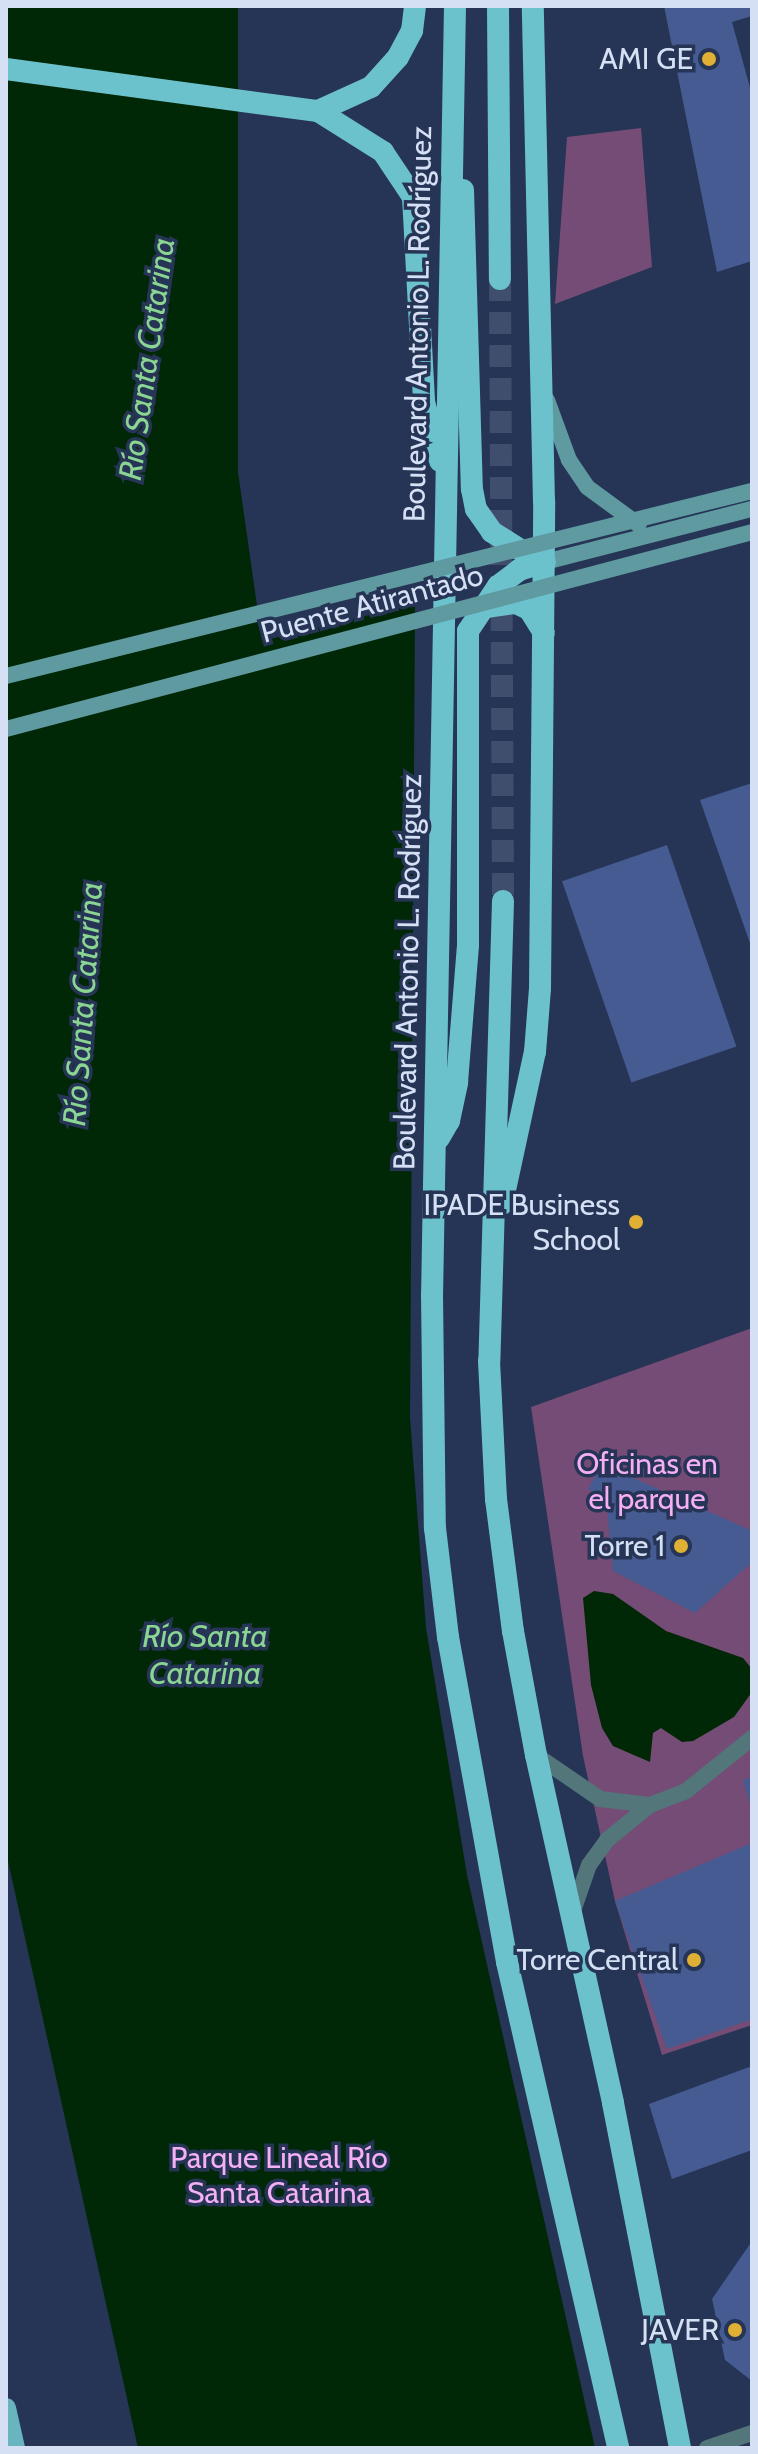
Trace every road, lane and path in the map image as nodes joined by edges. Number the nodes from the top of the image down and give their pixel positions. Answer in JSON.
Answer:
{"nodes":[{"id":1,"x":415,"y":6,"type":"edge"},
{"id":2,"x":455,"y":6,"type":"edge"},
{"id":3,"x":498,"y":6,"type":"edge"},
{"id":4,"x":533,"y":6,"type":"edge"},
{"id":5,"x":6,"y":69,"type":"edge"},
{"id":6,"x":452,"y":101,"type":"junction"},
{"id":7,"x":315,"y":111,"type":"junction"},
{"id":8,"x":500,"y":279,"type":"tunnel mouth"},
{"id":9,"x":541,"y":382,"type":"junction"},
{"id":10,"x":445,"y":475,"type":"junction"},
{"id":11,"x":752,"y":491,"type":"edge"},
{"id":12,"x":752,"y":509,"type":"edge"},
{"id":13,"x":752,"y":532,"type":"edge"},
{"id":14,"x":654,"y":534,"type":"junction"},
{"id":15,"x":545,"y":562,"type":"junction"},
{"id":16,"x":474,"y":618,"type":"junction"},
{"id":17,"x":545,"y":634,"type":"junction"},
{"id":18,"x":6,"y":676,"type":"edge"},
{"id":19,"x":6,"y":729,"type":"edge"},
{"id":20,"x":503,"y":901,"type":"tunnel mouth"},
{"id":21,"x":435,"y":1146,"type":"junction"},
{"id":22,"x":490,"y":1252,"type":"junction"},
{"id":23,"x":752,"y":1738,"type":"edge"},
{"id":24,"x":536,"y":1755,"type":"junction"},
{"id":25,"x":650,"y":1805,"type":"junction"},
{"id":26,"x":572,"y":1916,"type":"junction"},
{"id":27,"x":6,"y":2408,"type":"edge"},
{"id":28,"x":752,"y":2433,"type":"edge"},
{"id":29,"x":15,"y":2448,"type":"edge"},
{"id":30,"x":618,"y":2448,"type":"edge"},
{"id":31,"x":680,"y":2448,"type":"edge"},
{"id":32,"x":707,"y":2448,"type":"edge"}],
"edges":[{"from":1,"to":7,"type":"highway"},
{"from":2,"to":6,"type":"highway","name":"Boulevard Antonio L. Rodríguez"},
{"from":3,"to":8,"type":"highway"},
{"from":4,"to":9,"type":"highway"},
{"from":5,"to":7,"type":"highway"},
{"from":6,"to":10,"type":"highway","name":"Boulevard Antonio L. Rodríguez"},
{"from":6,"to":15,"type":"highway"},
{"from":7,"to":10,"type":"highway"},
{"from":9,"to":14,"type":"main road"},
{"from":9,"to":15,"type":"highway"},
{"from":10,"to":21,"type":"highway","name":"Boulevard Antonio L. Rodríguez"},
{"from":11,"to":18,"type":"main road","name":"Puente Atirantado","bridge":true},
{"from":12,"to":14,"type":"main road"},
{"from":13,"to":19,"type":"main road","name":"Puente Atirantado","bridge":true},
{"from":14,"to":15,"type":"main road"},
{"from":15,"to":16,"type":"highway"},
{"from":15,"to":17,"type":"highway"},
{"from":16,"to":17,"type":"highway"},
{"from":16,"to":21,"type":"highway"},
{"from":17,"to":22,"type":"highway"},
{"from":20,"to":22,"type":"highway"},
{"from":21,"to":30,"type":"highway","name":"Boulevard Antonio L. Rodríguez"},
{"from":22,"to":24,"type":"highway"},
{"from":23,"to":25,"type":"street"},
{"from":24,"to":25,"type":"street"},
{"from":24,"to":26,"type":"highway"},
{"from":25,"to":26,"type":"street"},
{"from":26,"to":31,"type":"highway"},
{"from":27,"to":29,"type":"main road"},
{"from":28,"to":32,"type":"street"}]}
